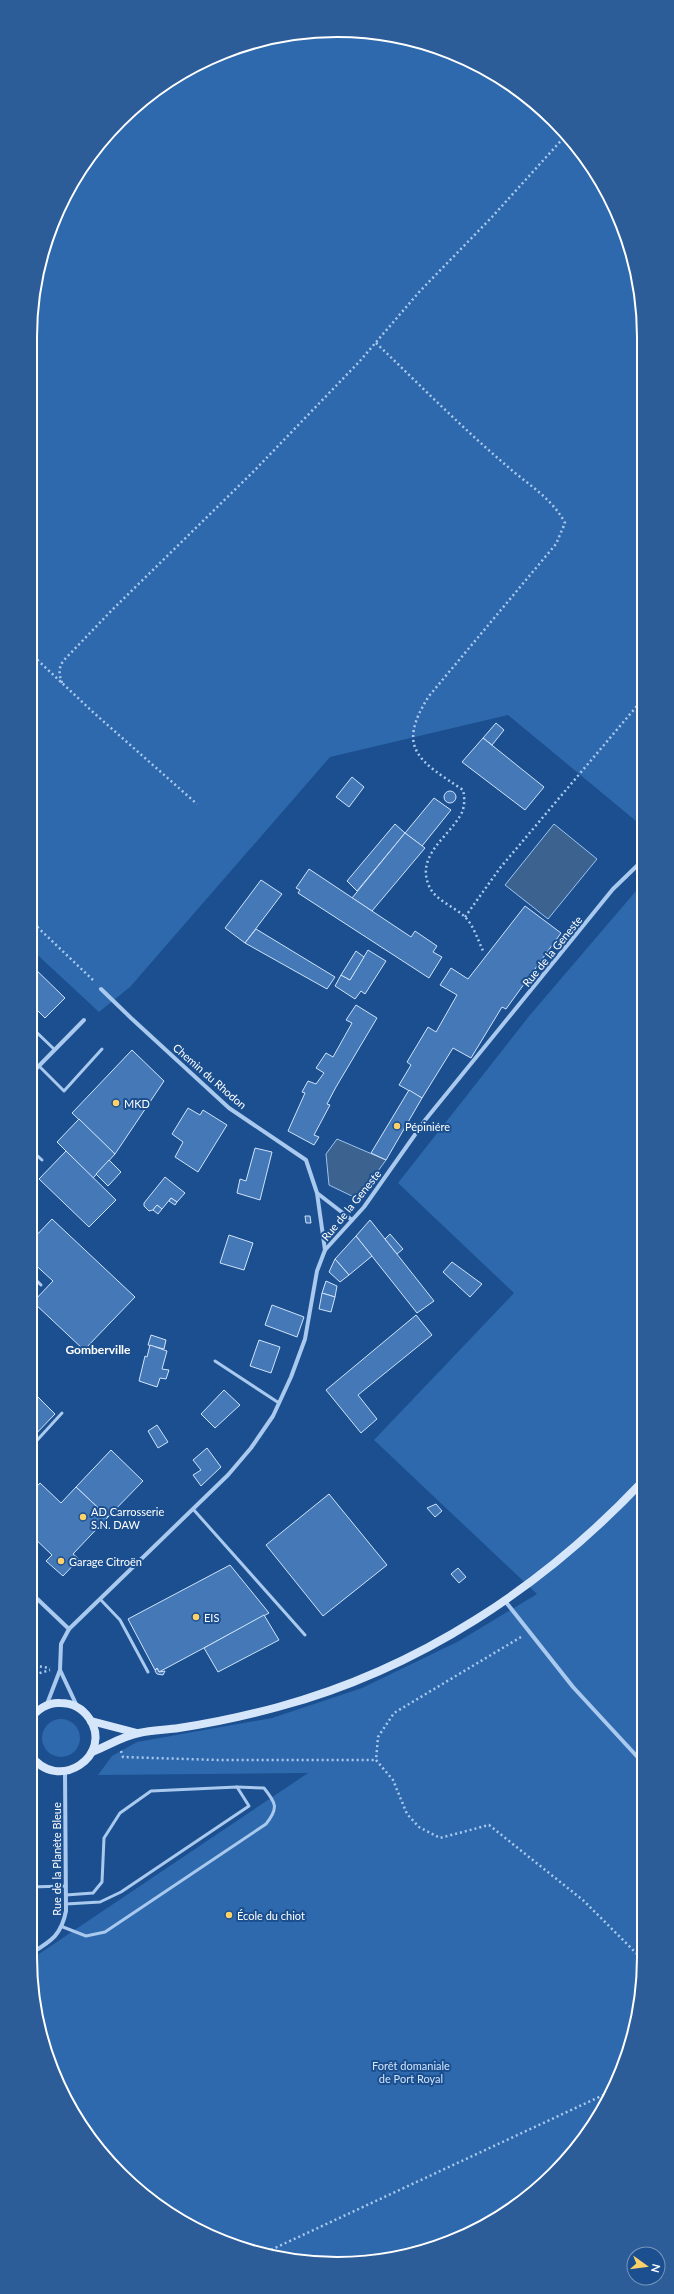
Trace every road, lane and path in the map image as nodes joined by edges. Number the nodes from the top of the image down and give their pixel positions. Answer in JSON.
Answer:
{"nodes":[{"id":1,"x":563,"y":139,"type":"edge"},
{"id":2,"x":376,"y":343,"type":"junction"},
{"id":3,"x":37,"y":660,"type":"edge"},
{"id":4,"x":62,"y":683,"type":"junction"},
{"id":5,"x":637,"y":706,"type":"edge"},
{"id":6,"x":197,"y":804,"type":"dead end"},
{"id":7,"x":637,"y":866,"type":"edge"},
{"id":8,"x":465,"y":917,"type":"junction"},
{"id":9,"x":37,"y":927,"type":"edge"},
{"id":10,"x":483,"y":951,"type":"dead end"},
{"id":11,"x":101,"y":989,"type":"joint"},
{"id":12,"x":84,"y":1020,"type":"dead end"},
{"id":13,"x":37,"y":1033,"type":"edge"},
{"id":14,"x":102,"y":1049,"type":"dead end"},
{"id":15,"x":55,"y":1050,"type":"junction"},
{"id":16,"x":39,"y":1066,"type":"joint"},
{"id":17,"x":37,"y":1155,"type":"edge"},
{"id":18,"x":42,"y":1160,"type":"dead end"},
{"id":19,"x":317,"y":1193,"type":"junction"},
{"id":20,"x":352,"y":1220,"type":"junction"},
{"id":21,"x":325,"y":1250,"type":"junction"},
{"id":22,"x":37,"y":1281,"type":"edge"},
{"id":23,"x":41,"y":1285,"type":"dead end"},
{"id":24,"x":216,"y":1361,"type":"dead end"},
{"id":25,"x":279,"y":1403,"type":"junction"},
{"id":26,"x":62,"y":1413,"type":"dead end"},
{"id":27,"x":37,"y":1440,"type":"edge"},
{"id":28,"x":637,"y":1487,"type":"edge"},
{"id":29,"x":193,"y":1509,"type":"junction"},
{"id":30,"x":37,"y":1599,"type":"edge"},
{"id":31,"x":100,"y":1599,"type":"junction"},
{"id":32,"x":505,"y":1601,"type":"junction"},
{"id":33,"x":69,"y":1629,"type":"junction"},
{"id":34,"x":528,"y":1632,"type":"junction"},
{"id":35,"x":305,"y":1635,"type":"dead end"},
{"id":36,"x":37,"y":1666,"type":"edge"},
{"id":37,"x":60,"y":1670,"type":"junction"},
{"id":38,"x":148,"y":1672,"type":"dead end"},
{"id":39,"x":37,"y":1673,"type":"edge"},
{"id":40,"x":47,"y":1705,"type":"junction"},
{"id":41,"x":77,"y":1707,"type":"junction"},
{"id":42,"x":37,"y":1713,"type":"edge"},
{"id":43,"x":91,"y":1721,"type":"junction"},
{"id":44,"x":138,"y":1733,"type":"junction"},
{"id":45,"x":118,"y":1741,"type":"junction"},
{"id":46,"x":92,"y":1752,"type":"junction"},
{"id":47,"x":637,"y":1756,"type":"edge"},
{"id":48,"x":376,"y":1760,"type":"junction"},
{"id":49,"x":37,"y":1762,"type":"edge"},
{"id":50,"x":65,"y":1772,"type":"junction"},
{"id":51,"x":237,"y":1787,"type":"junction"},
{"id":52,"x":66,"y":1886,"type":"junction"},
{"id":53,"x":37,"y":1887,"type":"edge"},
{"id":54,"x":66,"y":1895,"type":"junction"},
{"id":55,"x":66,"y":1904,"type":"junction"},
{"id":56,"x":63,"y":1927,"type":"junction"},
{"id":57,"x":37,"y":1950,"type":"edge"},
{"id":58,"x":637,"y":1954,"type":"edge"},
{"id":59,"x":603,"y":2095,"type":"edge"},
{"id":60,"x":271,"y":2250,"type":"edge"}],
"edges":[{"from":1,"to":2,"type":"path"},
{"from":2,"to":4,"type":"path"},
{"from":2,"to":8,"type":"path"},
{"from":3,"to":4,"type":"path"},
{"from":4,"to":6,"type":"path"},
{"from":5,"to":8,"type":"path"},
{"from":7,"to":20,"type":"street","name":"Rue de la Geneste"},
{"from":8,"to":10,"type":"path"},
{"from":9,"to":11,"type":"path"},
{"from":11,"to":19,"type":"street","name":"Chemin du Rhodon"},
{"from":12,"to":15,"type":"street"},
{"from":13,"to":15,"type":"lane"},
{"from":14,"to":16,"type":"lane"},
{"from":15,"to":16,"type":"street"},
{"from":17,"to":18,"type":"lane"},
{"from":19,"to":20,"type":"street"},
{"from":19,"to":21,"type":"street","name":"Chemin du Rhodon"},
{"from":20,"to":21,"type":"street","name":"Rue de la Geneste"},
{"from":21,"to":25,"type":"street","name":"Rue de la Geneste"},
{"from":22,"to":23,"type":"lane"},
{"from":24,"to":25,"type":"lane"},
{"from":25,"to":29,"type":"street","name":"Rue de la Geneste"},
{"from":26,"to":27,"type":"lane"},
{"from":28,"to":32,"type":"main road"},
{"from":29,"to":31,"type":"street","name":"Rue de la Geneste"},
{"from":29,"to":35,"type":"lane"},
{"from":30,"to":33,"type":"street"},
{"from":31,"to":33,"type":"street","name":"Rue de la Geneste"},
{"from":31,"to":38,"type":"lane"},
{"from":32,"to":34,"type":"street"},
{"from":32,"to":44,"type":"main road"},
{"from":33,"to":37,"type":"street"},
{"from":34,"to":47,"type":"street"},
{"from":34,"to":48,"type":"path"},
{"from":36,"to":37,"type":"path"},
{"from":37,"to":39,"type":"path"},
{"from":37,"to":40,"type":"street"},
{"from":37,"to":41,"type":"street"},
{"from":40,"to":41,"type":"main road"},
{"from":40,"to":42,"type":"main road"},
{"from":41,"to":43,"type":"main road"},
{"from":43,"to":44,"type":"main road"},
{"from":43,"to":46,"type":"main road"},
{"from":44,"to":45,"type":"main road"},
{"from":45,"to":46,"type":"main road"},
{"from":45,"to":48,"type":"path"},
{"from":46,"to":50,"type":"main road"},
{"from":48,"to":58,"type":"path"},
{"from":49,"to":50,"type":"main road"},
{"from":50,"to":52,"type":"street","name":"Rue de la Planète Bleue"},
{"from":51,"to":54,"type":"lane"},
{"from":51,"to":55,"type":"lane"},
{"from":51,"to":56,"type":"lane"},
{"from":52,"to":53,"type":"lane"},
{"from":52,"to":54,"type":"street","name":"Rue de la Planète Bleue"},
{"from":54,"to":55,"type":"street","name":"Rue de la Planète Bleue"},
{"from":55,"to":56,"type":"street","name":"Rue de la Planète Bleue"},
{"from":56,"to":57,"type":"street","name":"Rue de la Planète Bleue"},
{"from":59,"to":60,"type":"path"}]}
